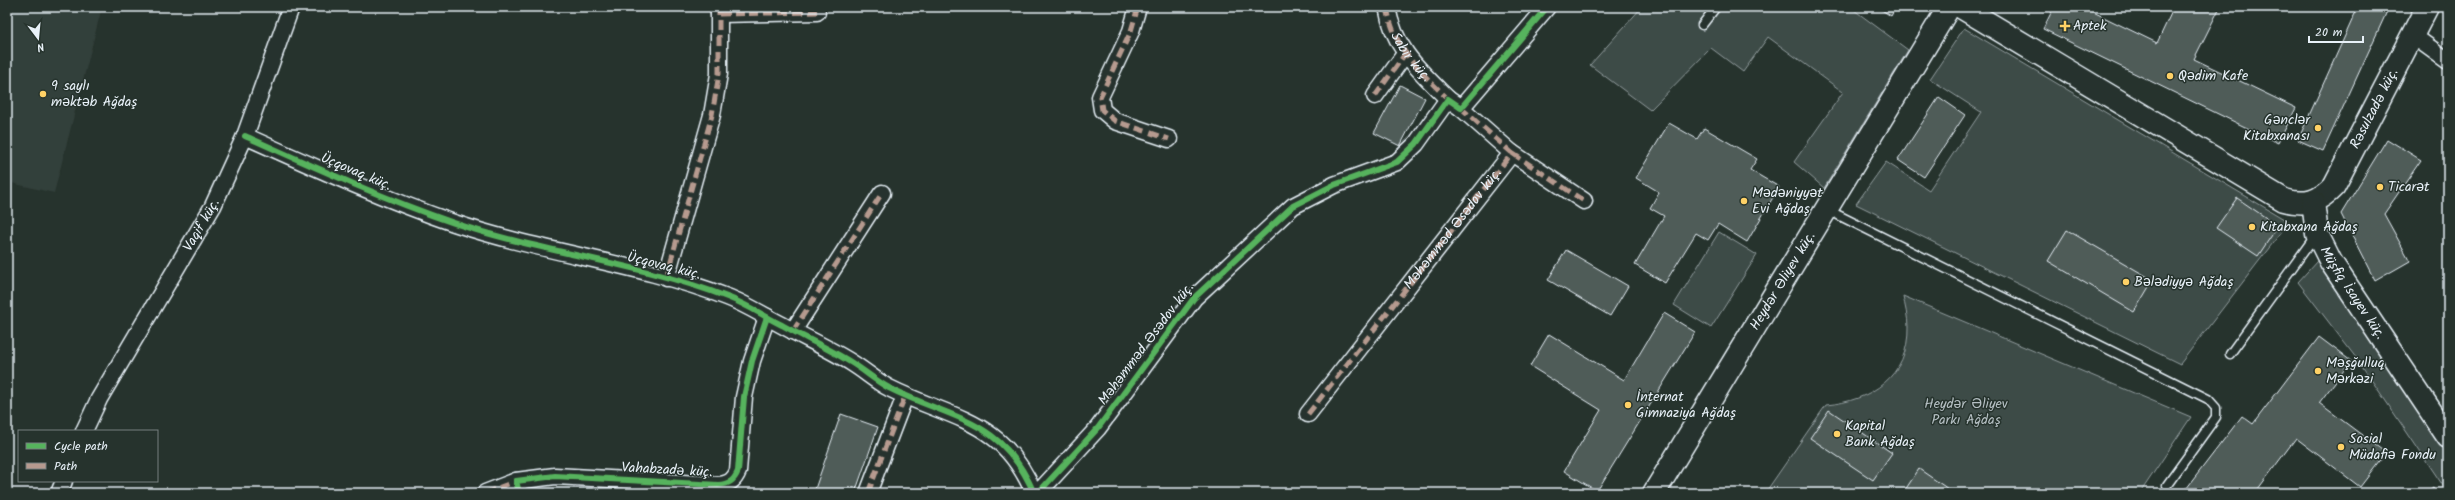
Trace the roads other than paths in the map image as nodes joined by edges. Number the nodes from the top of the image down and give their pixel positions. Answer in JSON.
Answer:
{"nodes":[{"id":1,"x":291,"y":7,"type":"edge"},
{"id":2,"x":1138,"y":7,"type":"edge"},
{"id":3,"x":1387,"y":7,"type":"edge"},
{"id":4,"x":1547,"y":7,"type":"edge"},
{"id":5,"x":1716,"y":7,"type":"edge"},
{"id":6,"x":1949,"y":7,"type":"edge"},
{"id":7,"x":1961,"y":7,"type":"edge"},
{"id":8,"x":2427,"y":7,"type":"edge"},
{"id":9,"x":719,"y":10,"type":"edge"},
{"id":10,"x":817,"y":12,"type":"dead end"},
{"id":11,"x":1702,"y":26,"type":"dead end"},
{"id":12,"x":2412,"y":35,"type":"junction"},
{"id":13,"x":1405,"y":54,"type":"junction"},
{"id":14,"x":2448,"y":61,"type":"edge"},
{"id":15,"x":1375,"y":96,"type":"dead end"},
{"id":16,"x":1448,"y":99,"type":"junction"},
{"id":17,"x":1462,"y":108,"type":"junction"},
{"id":18,"x":245,"y":136,"type":"junction"},
{"id":19,"x":1169,"y":140,"type":"dead end"},
{"id":20,"x":1512,"y":153,"type":"junction"},
{"id":21,"x":882,"y":193,"type":"dead end"},
{"id":22,"x":1584,"y":201,"type":"dead end"},
{"id":23,"x":2313,"y":202,"type":"junction"},
{"id":24,"x":1825,"y":209,"type":"junction"},
{"id":25,"x":2317,"y":234,"type":"junction"},
{"id":26,"x":666,"y":278,"type":"junction"},
{"id":27,"x":767,"y":317,"type":"junction"},
{"id":28,"x":793,"y":331,"type":"junction"},
{"id":29,"x":2230,"y":354,"type":"dead end"},
{"id":30,"x":905,"y":396,"type":"junction"},
{"id":31,"x":1308,"y":414,"type":"dead end"},
{"id":32,"x":84,"y":430,"type":"edge"},
{"id":33,"x":2448,"y":437,"type":"edge"},
{"id":34,"x":64,"y":482,"type":"edge"},
{"id":35,"x":2167,"y":485,"type":"dead end"},
{"id":36,"x":517,"y":487,"type":"edge"},
{"id":37,"x":717,"y":489,"type":"edge"},
{"id":38,"x":59,"y":493,"type":"edge"},
{"id":39,"x":485,"y":493,"type":"edge"},
{"id":40,"x":868,"y":493,"type":"edge"},
{"id":41,"x":1034,"y":493,"type":"edge"},
{"id":42,"x":1038,"y":493,"type":"edge"},
{"id":43,"x":1654,"y":493,"type":"edge"}],
"edges":[{"from":1,"to":18,"type":"street","name":"Vaqif küç."},
{"from":2,"to":19,"type":"street"},
{"from":3,"to":13,"type":"street","name":"Sabir küç."},
{"from":4,"to":17,"type":"street"},
{"from":5,"to":11,"type":"lane"},
{"from":6,"to":24,"type":"main road","name":"Heydər Əliyev küç."},
{"from":7,"to":23,"type":"main road"},
{"from":8,"to":12,"type":"main road","name":"Rəsulzadə küç."},
{"from":9,"to":10,"type":"street"},
{"from":9,"to":26,"type":"street"},
{"from":12,"to":14,"type":"street"},
{"from":12,"to":23,"type":"main road","name":"Rəsulzadə küç."},
{"from":13,"to":15,"type":"street"},
{"from":13,"to":16,"type":"street","name":"Sabir küç."},
{"from":16,"to":17,"type":"street"},
{"from":16,"to":42,"type":"street","name":"Məhəmməd Əsədov küç."},
{"from":17,"to":20,"type":"street"},
{"from":18,"to":26,"type":"street","name":"Üçqovaq küç."},
{"from":18,"to":32,"type":"street","name":"Vaqif küç."},
{"from":20,"to":22,"type":"street"},
{"from":20,"to":31,"type":"street","name":"Məhəmməd Əsədov küç."},
{"from":21,"to":28,"type":"street"},
{"from":23,"to":25,"type":"main road","name":"Müşfiq İsayev küç."},
{"from":24,"to":35,"type":"lane"},
{"from":24,"to":43,"type":"main road","name":"Heydər Əliyev küç."},
{"from":25,"to":29,"type":"lane"},
{"from":25,"to":33,"type":"main road","name":"Müşfiq İsayev küç."},
{"from":26,"to":27,"type":"street","name":"Üçqovaq küç."},
{"from":27,"to":28,"type":"street","name":"Üçqovaq küç."},
{"from":27,"to":37,"type":"street","name":"Vahabzadə küç."},
{"from":28,"to":30,"type":"street","name":"Üçqovaq küç."},
{"from":30,"to":40,"type":"street"},
{"from":30,"to":41,"type":"street","name":"Üçqovaq küç."},
{"from":34,"to":38,"type":"street"},
{"from":36,"to":37,"type":"street","name":"Vahabzadə küç."},
{"from":36,"to":39,"type":"street","name":"Vahabzadə küç."}]}
